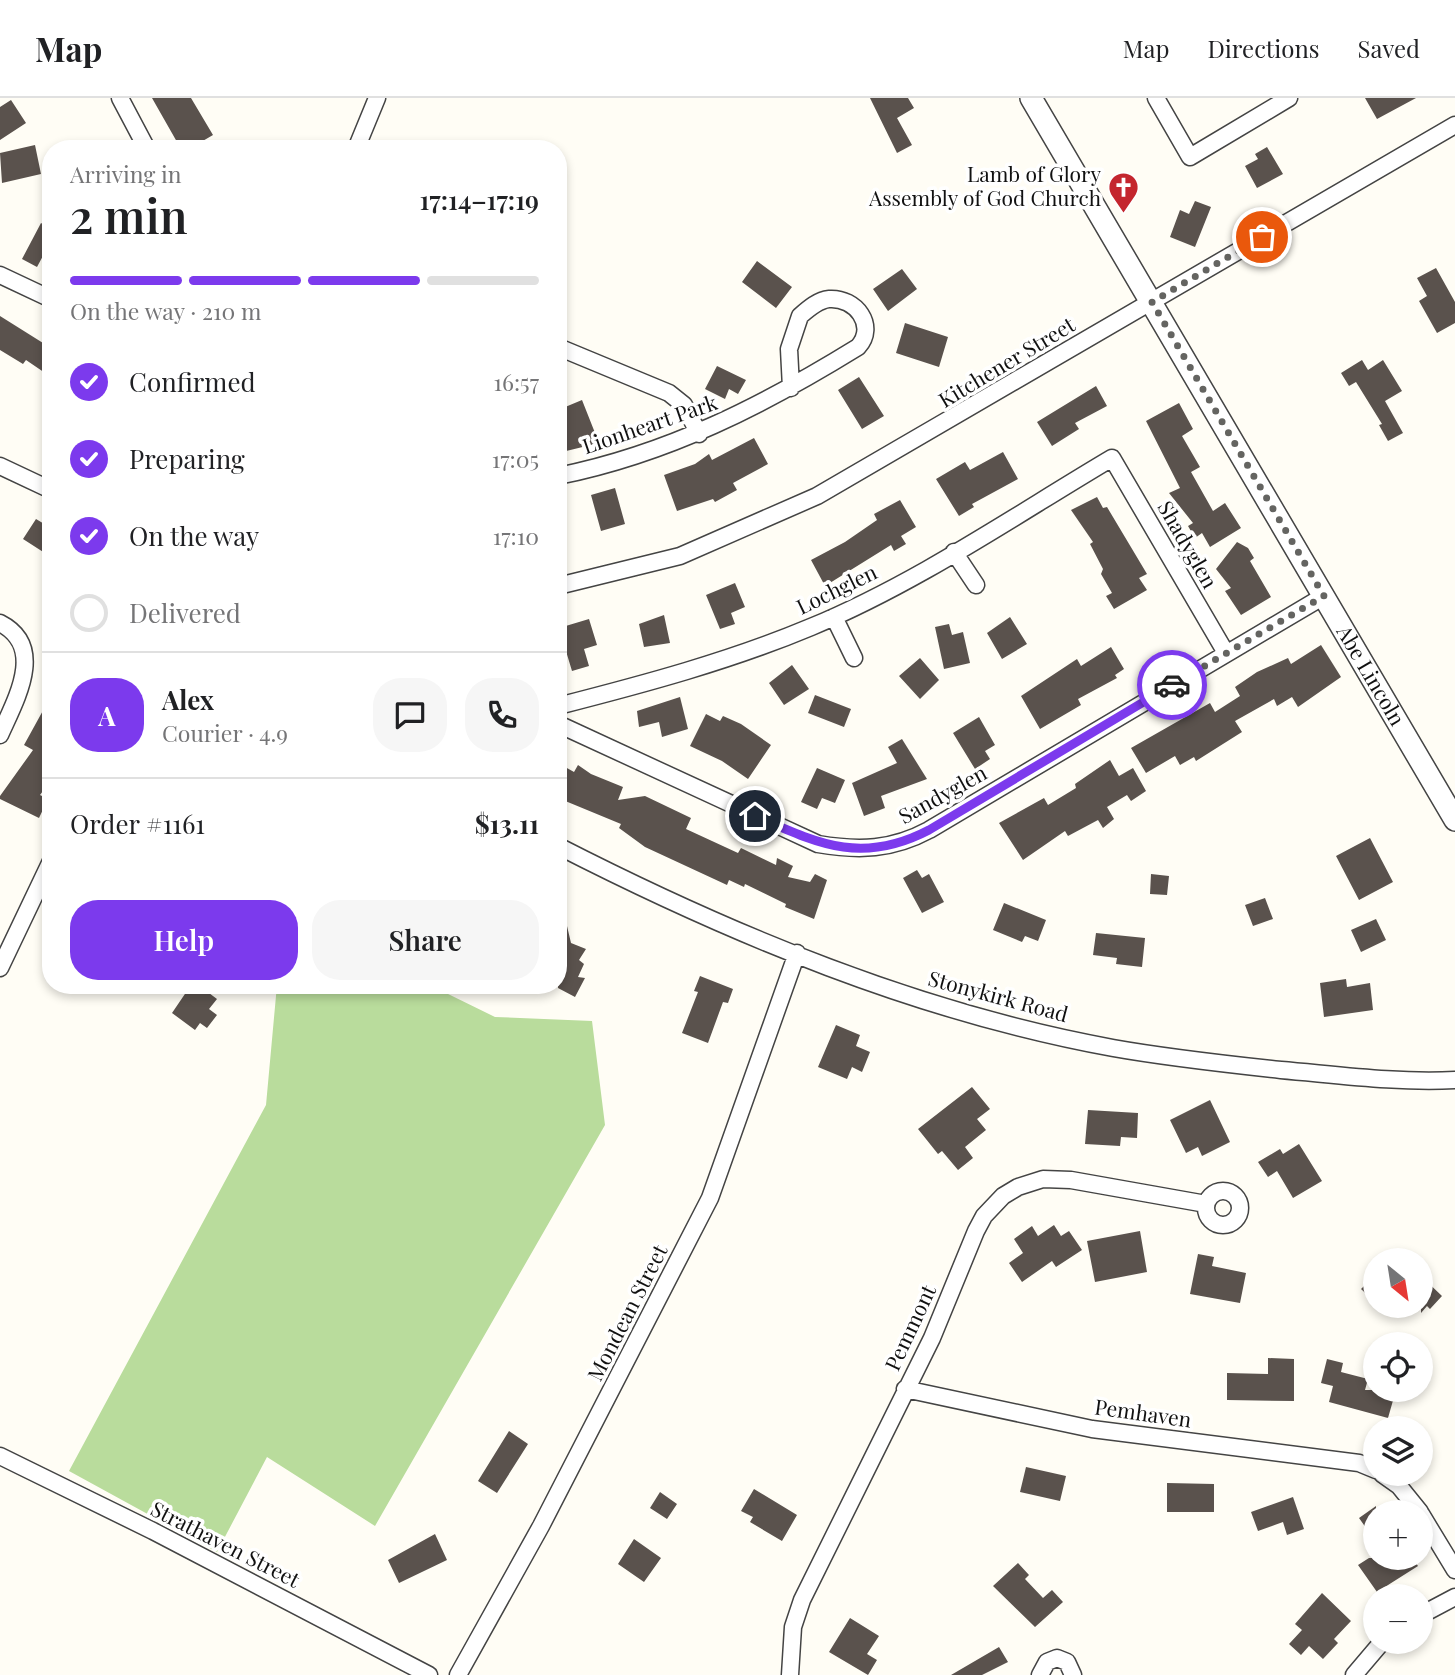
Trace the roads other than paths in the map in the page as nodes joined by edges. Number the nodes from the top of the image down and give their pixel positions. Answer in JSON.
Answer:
{"nodes":[{"id":1,"x":120,"y":98,"type":"edge"},
{"id":2,"x":377,"y":98,"type":"edge"},
{"id":3,"x":1031,"y":98,"type":"edge"},
{"id":4,"x":1156,"y":98,"type":"edge"},
{"id":5,"x":1289,"y":98,"type":"edge"},
{"id":6,"x":1455,"y":125,"type":"edge"},
{"id":7,"x":142,"y":140,"type":"edge"},
{"id":8,"x":360,"y":140,"type":"edge"},
{"id":9,"x":0,"y":275,"type":"edge"},
{"id":10,"x":42,"y":294,"type":"edge"},
{"id":11,"x":1152,"y":302,"type":"junction"},
{"id":12,"x":567,"y":351,"type":"edge"},
{"id":13,"x":791,"y":388,"type":"junction"},
{"id":14,"x":699,"y":433,"type":"junction"},
{"id":15,"x":1112,"y":458,"type":"joint"},
{"id":16,"x":0,"y":466,"type":"edge"},
{"id":17,"x":567,"y":474,"type":"edge"},
{"id":18,"x":42,"y":486,"type":"edge"},
{"id":19,"x":954,"y":552,"type":"junction"},
{"id":20,"x":567,"y":584,"type":"edge"},
{"id":21,"x":975,"y":585,"type":"dead end"},
{"id":22,"x":1324,"y":596,"type":"junction"},
{"id":23,"x":834,"y":617,"type":"junction"},
{"id":24,"x":0,"y":623,"type":"edge"},
{"id":25,"x":1226,"y":653,"type":"junction"},
{"id":26,"x":854,"y":658,"type":"dead end"},
{"id":27,"x":567,"y":703,"type":"edge"},
{"id":28,"x":567,"y":728,"type":"edge"},
{"id":29,"x":0,"y":735,"type":"edge"},
{"id":30,"x":1455,"y":820,"type":"edge"},
{"id":31,"x":567,"y":850,"type":"edge"},
{"id":32,"x":42,"y":880,"type":"edge"},
{"id":33,"x":797,"y":953,"type":"junction"},
{"id":34,"x":0,"y":968,"type":"edge"},
{"id":35,"x":1455,"y":1080,"type":"edge"},
{"id":36,"x":1206,"y":1204,"type":"dead end"},
{"id":37,"x":905,"y":1389,"type":"junction"},
{"id":38,"x":0,"y":1456,"type":"edge"},
{"id":39,"x":1363,"y":1465,"type":"edge"},
{"id":40,"x":1399,"y":1486,"type":"edge"},
{"id":41,"x":1410,"y":1500,"type":"edge"},
{"id":42,"x":1433,"y":1534,"type":"edge"},
{"id":43,"x":1455,"y":1570,"type":"edge"},
{"id":44,"x":1455,"y":1597,"type":"edge"},
{"id":45,"x":1433,"y":1609,"type":"edge"},
{"id":46,"x":1372,"y":1654,"type":"edge"},
{"id":47,"x":429,"y":1675,"type":"edge"},
{"id":48,"x":458,"y":1675,"type":"edge"},
{"id":49,"x":790,"y":1675,"type":"edge"},
{"id":50,"x":1040,"y":1675,"type":"edge"},
{"id":51,"x":1073,"y":1675,"type":"edge"},
{"id":52,"x":1354,"y":1675,"type":"edge"}],
"edges":[{"from":1,"to":7,"type":"street"},
{"from":2,"to":8,"type":"street"},
{"from":3,"to":11,"type":"street","name":"Abe Lincoln"},
{"from":4,"to":5,"type":"street"},
{"from":6,"to":11,"type":"street","name":"Kitchener Street"},
{"from":9,"to":10,"type":"street"},
{"from":11,"to":20,"type":"street","name":"Kitchener Street"},
{"from":11,"to":22,"type":"street","name":"Abe Lincoln"},
{"from":12,"to":14,"type":"street"},
{"from":13,"to":13,"type":"street","name":"Lionheart Park"},
{"from":13,"to":14,"type":"street","name":"Lionheart Park"},
{"from":14,"to":17,"type":"street","name":"Lionheart Park"},
{"from":15,"to":19,"type":"street","name":"Lochglen"},
{"from":15,"to":25,"type":"street","name":"Shadyglen"},
{"from":16,"to":18,"type":"street"},
{"from":19,"to":21,"type":"street"},
{"from":19,"to":23,"type":"street","name":"Lochglen"},
{"from":22,"to":25,"type":"street","name":"Sandyglen"},
{"from":22,"to":30,"type":"street","name":"Abe Lincoln"},
{"from":23,"to":26,"type":"street"},
{"from":23,"to":27,"type":"street","name":"Lochglen"},
{"from":24,"to":29,"type":"street"},
{"from":25,"to":28,"type":"street","name":"Sandyglen"},
{"from":31,"to":33,"type":"street","name":"Stonykirk Road"},
{"from":32,"to":34,"type":"street"},
{"from":33,"to":35,"type":"street","name":"Stonykirk Road"},
{"from":33,"to":48,"type":"street","name":"Mondean Street"},
{"from":36,"to":37,"type":"street","name":"Pemmont"},
{"from":37,"to":39,"type":"street","name":"Pemhaven"},
{"from":37,"to":49,"type":"street","name":"Pemmont"},
{"from":38,"to":47,"type":"street","name":"Strathaven Street"},
{"from":40,"to":41,"type":"street"},
{"from":42,"to":43,"type":"street"},
{"from":44,"to":45,"type":"street"},
{"from":46,"to":52,"type":"street"},
{"from":50,"to":51,"type":"street"}]}
